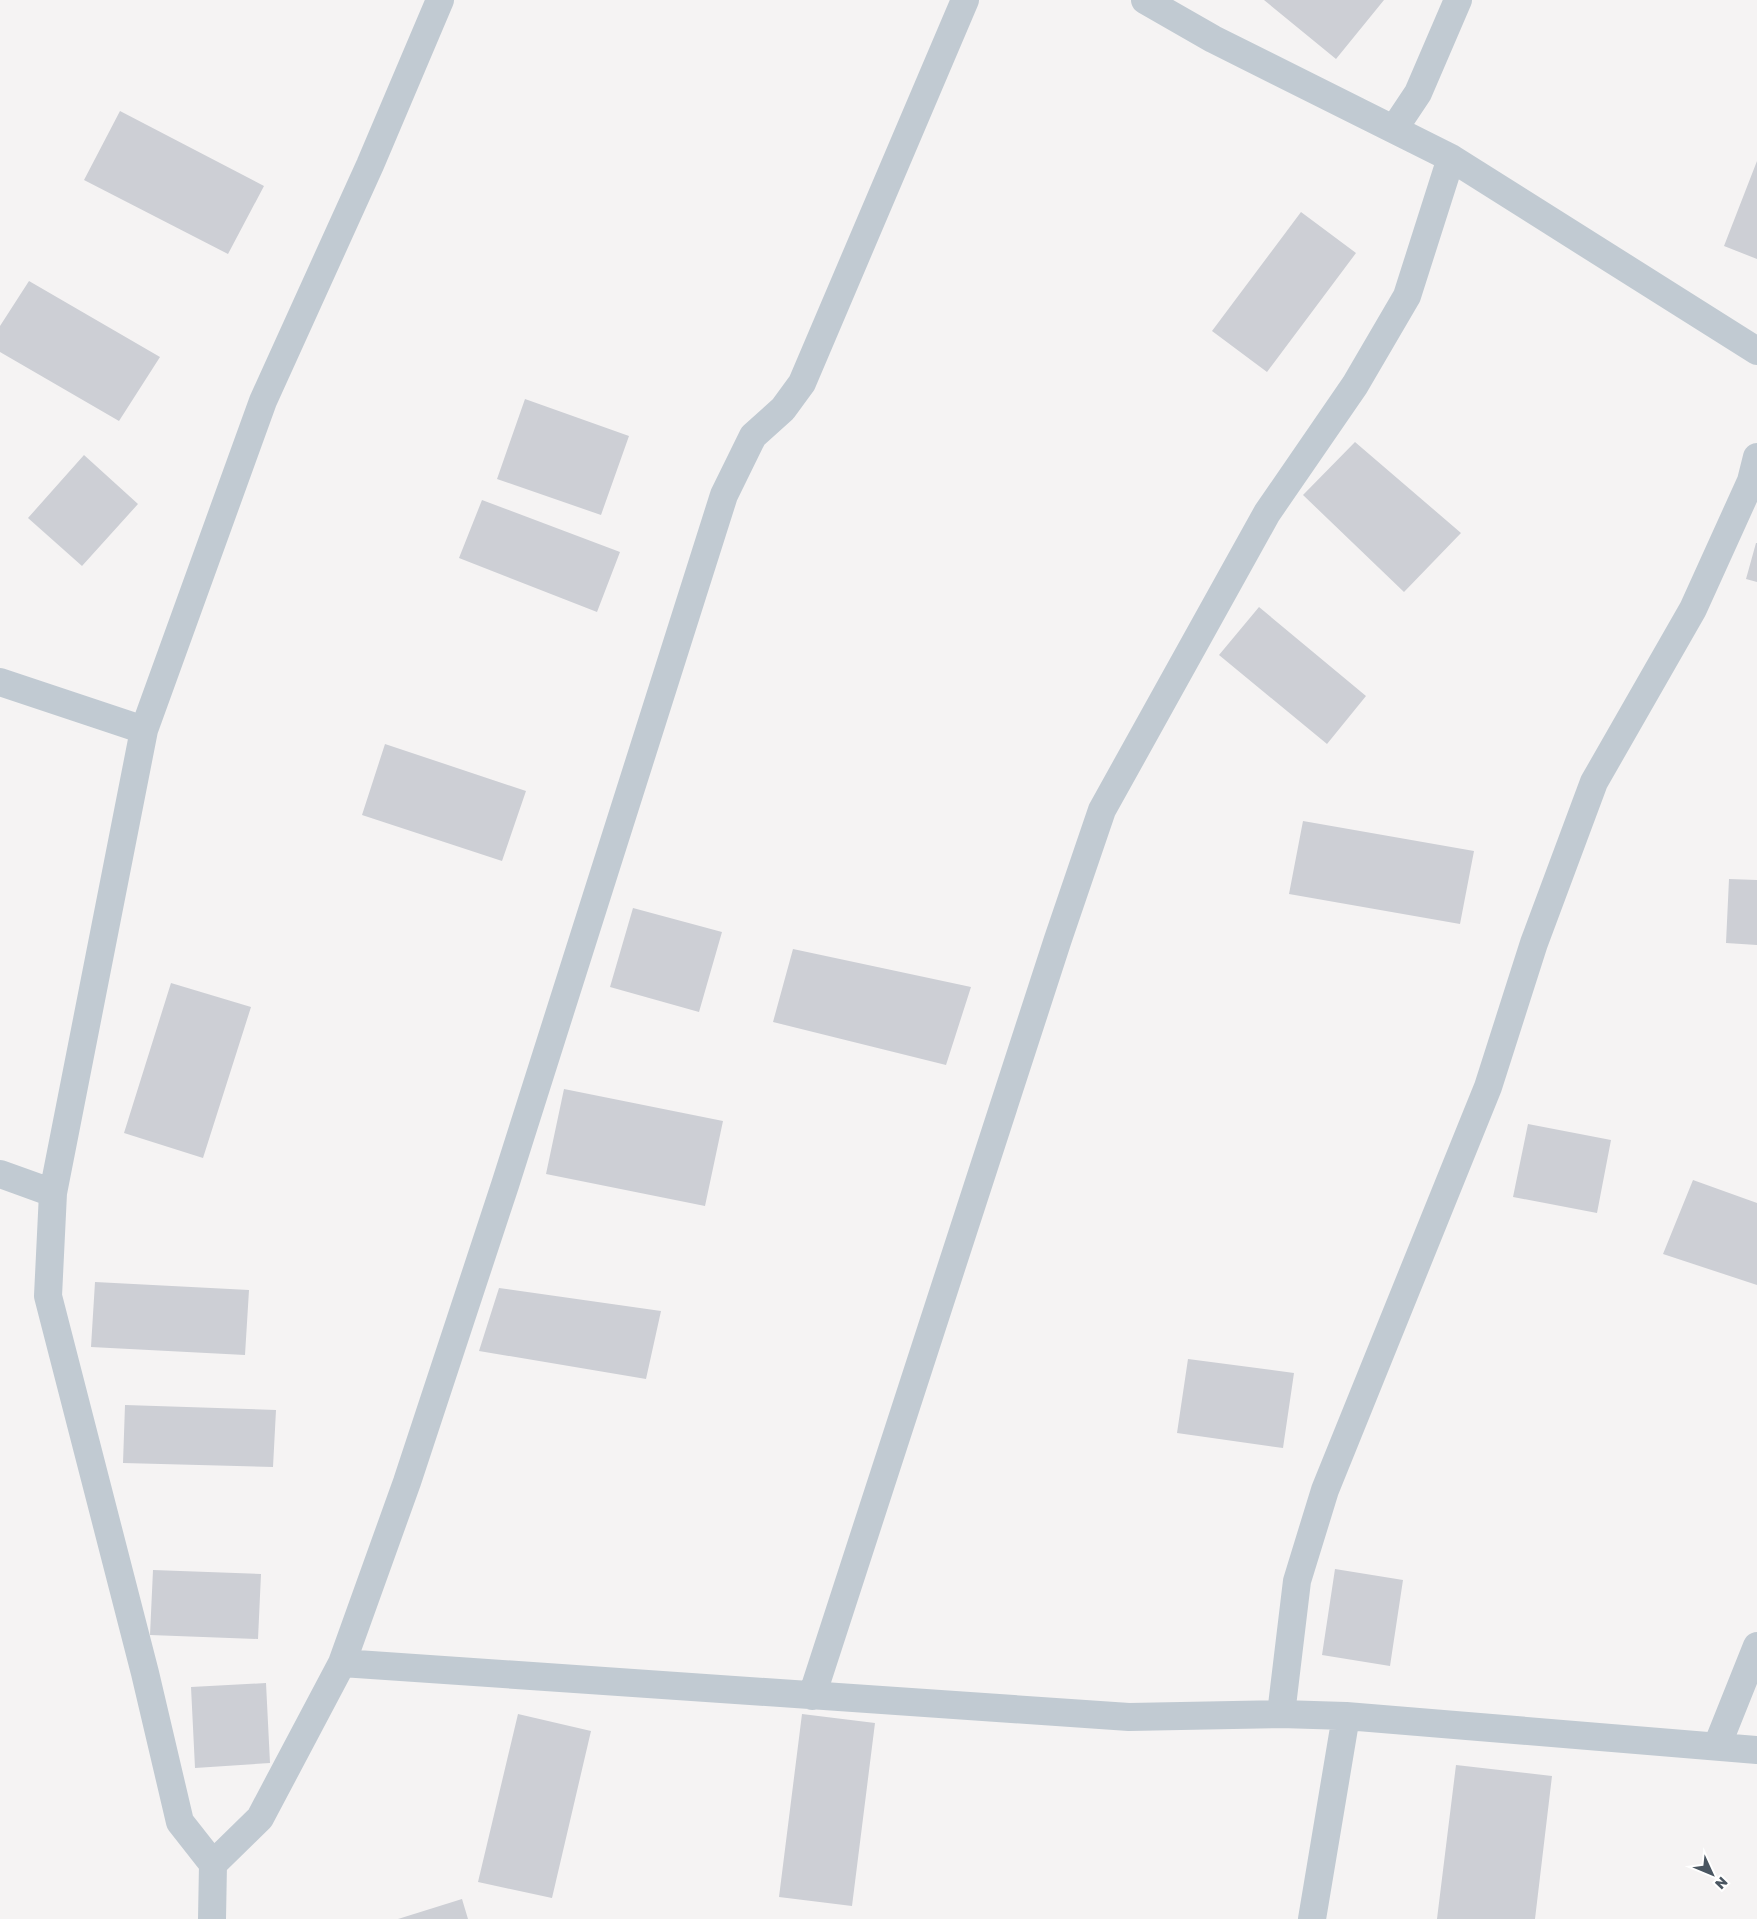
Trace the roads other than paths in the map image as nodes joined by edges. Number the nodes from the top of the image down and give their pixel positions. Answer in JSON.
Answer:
{"nodes":[{"id":1,"x":440,"y":0,"type":"edge"},
{"id":2,"x":965,"y":0,"type":"edge"},
{"id":3,"x":1145,"y":0,"type":"edge"},
{"id":4,"x":1458,"y":0,"type":"edge"},
{"id":5,"x":1394,"y":129,"type":"junction"},
{"id":6,"x":1451,"y":158,"type":"junction"},
{"id":7,"x":1757,"y":351,"type":"edge"},
{"id":8,"x":1757,"y":457,"type":"edge"},
{"id":9,"x":0,"y":682,"type":"edge"},
{"id":10,"x":144,"y":730,"type":"junction"},
{"id":11,"x":0,"y":1174,"type":"edge"},
{"id":12,"x":53,"y":1193,"type":"junction"},
{"id":13,"x":1757,"y":1646,"type":"edge"},
{"id":14,"x":342,"y":1664,"type":"junction"},
{"id":15,"x":812,"y":1696,"type":"junction"},
{"id":16,"x":1281,"y":1714,"type":"junction"},
{"id":17,"x":1346,"y":1716,"type":"junction"},
{"id":18,"x":1717,"y":1746,"type":"junction"},
{"id":19,"x":1757,"y":1750,"type":"edge"},
{"id":20,"x":213,"y":1864,"type":"junction"},
{"id":21,"x":212,"y":1919,"type":"edge"},
{"id":22,"x":1312,"y":1919,"type":"edge"}],
"edges":[{"from":1,"to":10,"type":"street"},
{"from":2,"to":14,"type":"street"},
{"from":3,"to":5,"type":"street"},
{"from":4,"to":5,"type":"street"},
{"from":5,"to":6,"type":"street"},
{"from":6,"to":7,"type":"street"},
{"from":6,"to":15,"type":"street"},
{"from":8,"to":16,"type":"street"},
{"from":9,"to":10,"type":"street"},
{"from":10,"to":12,"type":"street"},
{"from":11,"to":12,"type":"street"},
{"from":12,"to":20,"type":"street"},
{"from":13,"to":18,"type":"street"},
{"from":14,"to":15,"type":"street"},
{"from":14,"to":20,"type":"street"},
{"from":15,"to":16,"type":"street"},
{"from":16,"to":17,"type":"street"},
{"from":17,"to":18,"type":"street"},
{"from":17,"to":22,"type":"street"},
{"from":18,"to":19,"type":"street"},
{"from":20,"to":21,"type":"street"}]}
